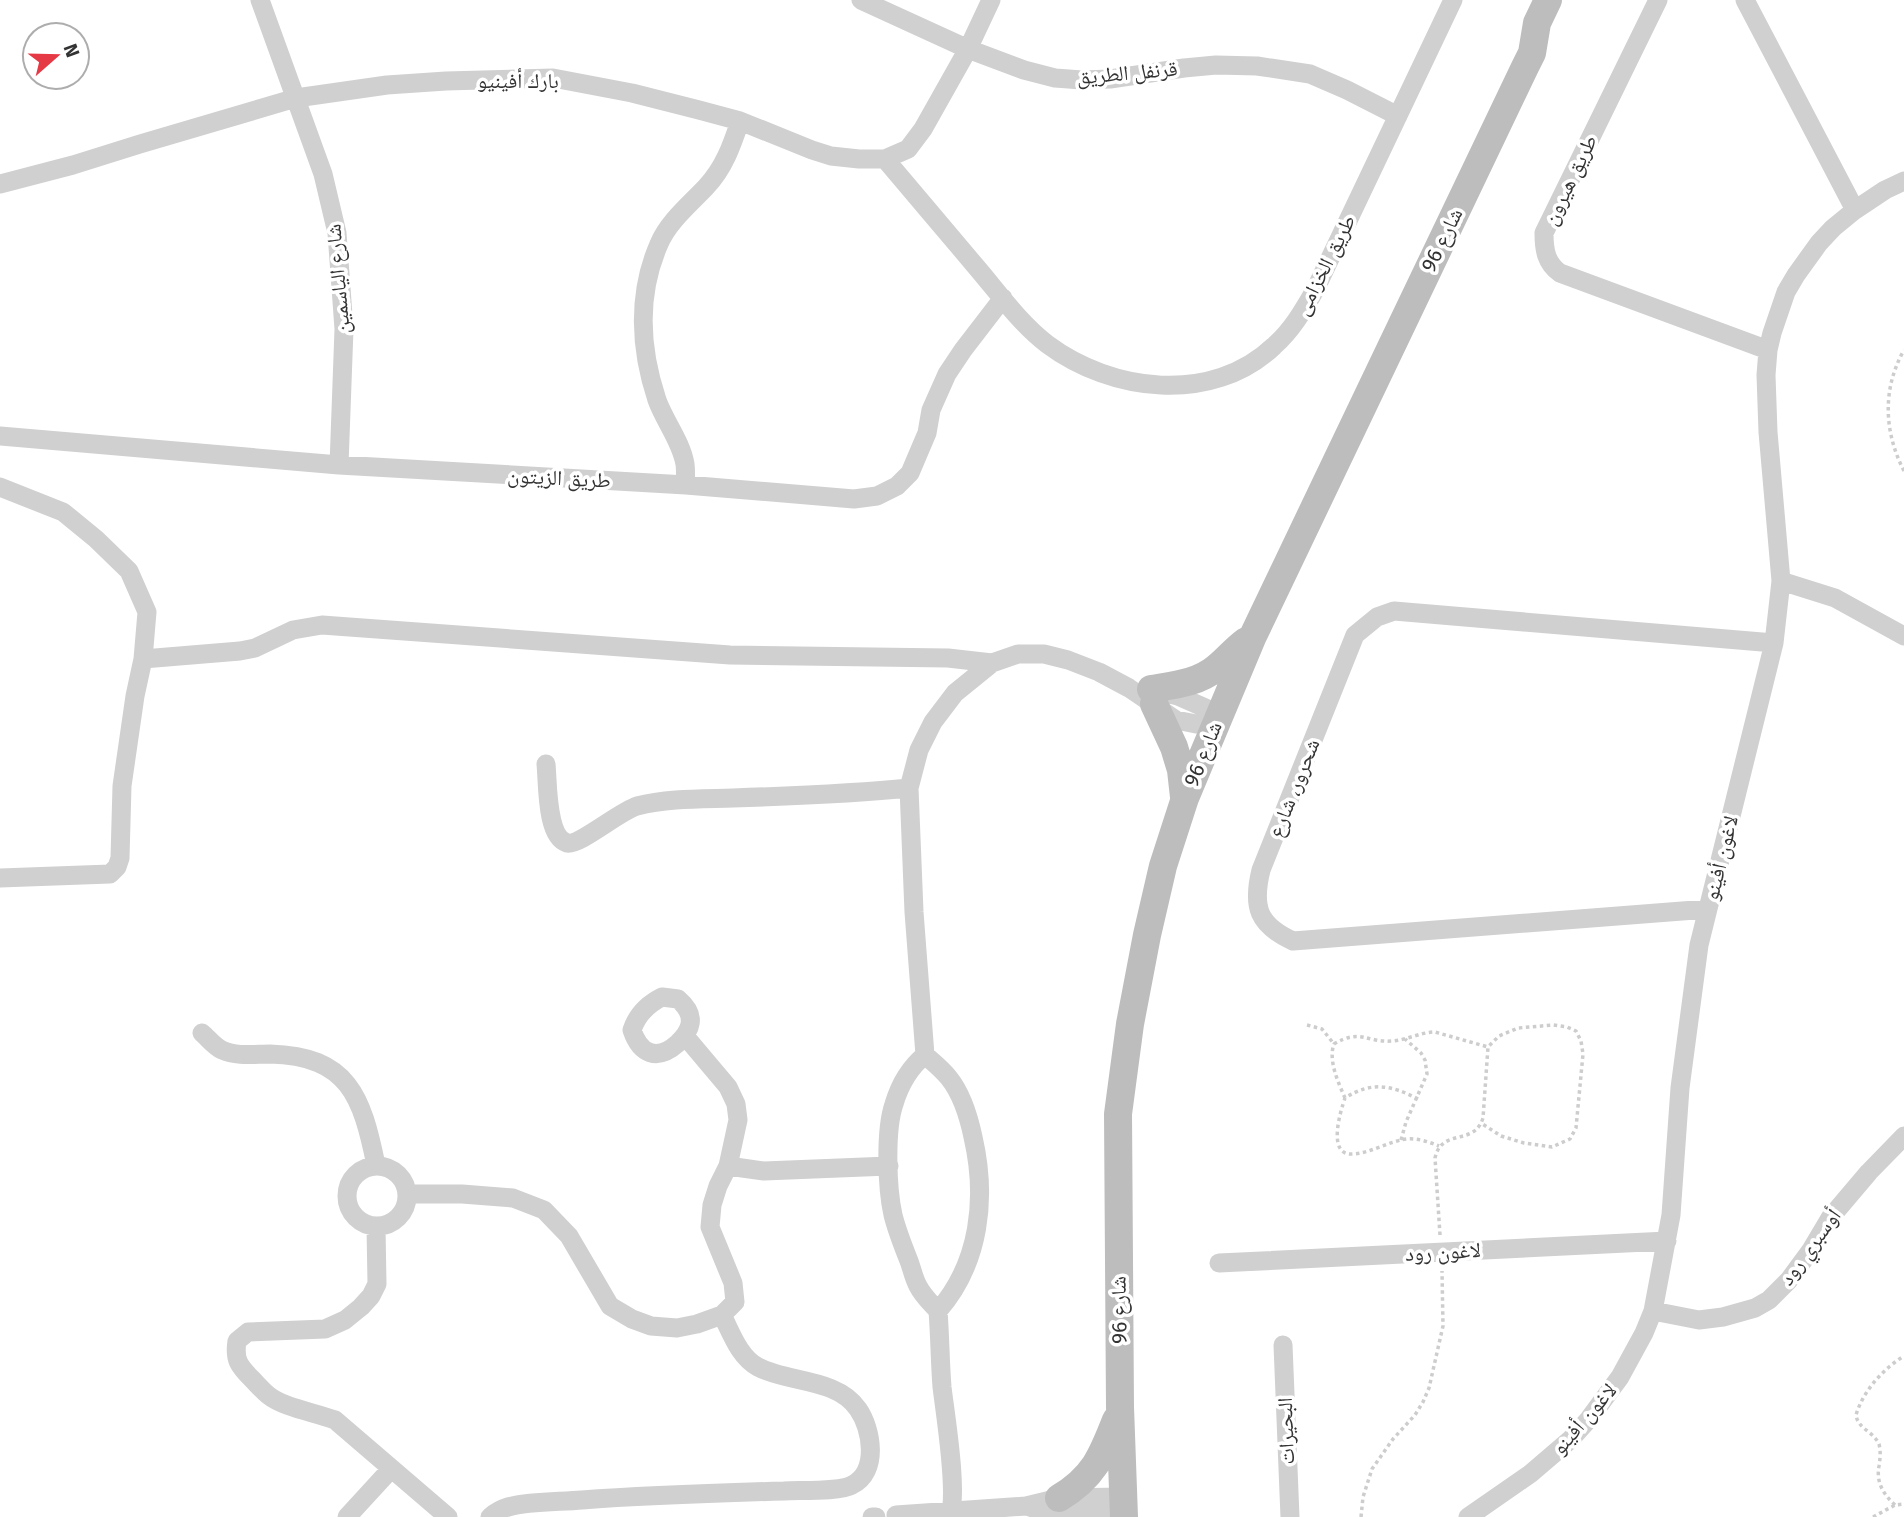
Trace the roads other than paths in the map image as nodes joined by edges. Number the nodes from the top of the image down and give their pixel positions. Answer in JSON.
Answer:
{"nodes":[{"id":1,"x":260,"y":0,"type":"edge"},
{"id":2,"x":861,"y":0,"type":"edge"},
{"id":3,"x":990,"y":0,"type":"edge"},
{"id":4,"x":1453,"y":0,"type":"edge"},
{"id":5,"x":1548,"y":0,"type":"edge"},
{"id":6,"x":1567,"y":0,"type":"edge"},
{"id":7,"x":1658,"y":0,"type":"edge"},
{"id":8,"x":1745,"y":0,"type":"edge"},
{"id":9,"x":968,"y":48,"type":"junction"},
{"id":10,"x":1532,"y":53,"type":"junction"},
{"id":11,"x":296,"y":98,"type":"junction"},
{"id":12,"x":1398,"y":116,"type":"junction"},
{"id":13,"x":740,"y":121,"type":"junction"},
{"id":14,"x":886,"y":159,"type":"junction"},
{"id":15,"x":1904,"y":181,"type":"edge"},
{"id":16,"x":0,"y":184,"type":"edge"},
{"id":17,"x":1855,"y":210,"type":"junction"},
{"id":18,"x":1003,"y":298,"type":"junction"},
{"id":19,"x":1768,"y":350,"type":"junction"},
{"id":20,"x":0,"y":436,"type":"edge"},
{"id":21,"x":340,"y":465,"type":"junction"},
{"id":22,"x":686,"y":485,"type":"junction"},
{"id":23,"x":0,"y":487,"type":"edge"},
{"id":24,"x":1781,"y":581,"type":"junction"},
{"id":25,"x":1904,"y":636,"type":"edge"},
{"id":26,"x":1252,"y":638,"type":"junction"},
{"id":27,"x":1774,"y":643,"type":"junction"},
{"id":28,"x":143,"y":659,"type":"junction"},
{"id":29,"x":992,"y":663,"type":"junction"},
{"id":30,"x":1145,"y":694,"type":"junction"},
{"id":31,"x":1217,"y":719,"type":"junction"},
{"id":32,"x":546,"y":764,"type":"dead end"},
{"id":33,"x":909,"y":788,"type":"junction"},
{"id":34,"x":1185,"y":798,"type":"junction"},
{"id":35,"x":0,"y":878,"type":"edge"},
{"id":36,"x":1708,"y":909,"type":"junction"},
{"id":37,"x":202,"y":1033,"type":"dead end"},
{"id":38,"x":685,"y":1036,"type":"dead end"},
{"id":39,"x":925,"y":1055,"type":"junction"},
{"id":40,"x":1904,"y":1136,"type":"edge"},
{"id":41,"x":376,"y":1166,"type":"junction"},
{"id":42,"x":728,"y":1166,"type":"junction"},
{"id":43,"x":889,"y":1166,"type":"junction"},
{"id":44,"x":407,"y":1194,"type":"junction"},
{"id":45,"x":376,"y":1227,"type":"junction"},
{"id":46,"x":1667,"y":1241,"type":"junction"},
{"id":47,"x":1219,"y":1263,"type":"dead end"},
{"id":48,"x":938,"y":1311,"type":"junction"},
{"id":49,"x":1653,"y":1311,"type":"junction"},
{"id":50,"x":722,"y":1315,"type":"junction"},
{"id":51,"x":1283,"y":1345,"type":"dead end"},
{"id":52,"x":1120,"y":1407,"type":"junction"},
{"id":53,"x":391,"y":1469,"type":"junction"},
{"id":54,"x":1124,"y":1509,"type":"edge"},
{"id":55,"x":1056,"y":1510,"type":"edge"},
{"id":56,"x":950,"y":1514,"type":"edge"},
{"id":57,"x":896,"y":1515,"type":"dead end"},
{"id":58,"x":347,"y":1517,"type":"edge"},
{"id":59,"x":449,"y":1517,"type":"edge"},
{"id":60,"x":490,"y":1517,"type":"edge"},
{"id":61,"x":1290,"y":1517,"type":"edge"},
{"id":62,"x":1468,"y":1517,"type":"edge"}],
"edges":[{"from":1,"to":11,"type":"street","name":"شارع الياسمين"},
{"from":2,"to":9,"type":"street","name":"قرنفل الطريق"},
{"from":3,"to":9,"type":"street"},
{"from":4,"to":12,"type":"street","name":"طريق الخزامى"},
{"from":5,"to":10,"type":"street","name":"شارع 96"},
{"from":6,"to":10,"type":"street","name":"شارع 96"},
{"from":7,"to":19,"type":"street","name":"طريق هيرون"},
{"from":8,"to":17,"type":"street"},
{"from":9,"to":12,"type":"street","name":"قرنفل الطريق"},
{"from":9,"to":14,"type":"street"},
{"from":10,"to":26,"type":"street","name":"شارع 96"},
{"from":11,"to":13,"type":"street","name":"بارك أفينيو"},
{"from":11,"to":16,"type":"street","name":"بارك أفينيو"},
{"from":11,"to":21,"type":"street","name":"شارع الياسمين"},
{"from":12,"to":18,"type":"street","name":"طريق الخزامى"},
{"from":13,"to":14,"type":"street","name":"بارك أفينيو"},
{"from":13,"to":22,"type":"street"},
{"from":14,"to":18,"type":"street","name":"طريق الخزامى"},
{"from":15,"to":17,"type":"street","name":"لاغون أفينو"},
{"from":17,"to":19,"type":"street","name":"لاغون أفينو"},
{"from":18,"to":22,"type":"street","name":"طريق الزيتون"},
{"from":19,"to":24,"type":"street","name":"لاغون أفينو"},
{"from":20,"to":21,"type":"street","name":"طريق الزيتون"},
{"from":21,"to":22,"type":"street","name":"طريق الزيتون"},
{"from":23,"to":28,"type":"street"},
{"from":24,"to":25,"type":"street"},
{"from":24,"to":27,"type":"street","name":"لاغون أفينو"},
{"from":26,"to":30,"type":"street"},
{"from":26,"to":31,"type":"street","name":"شارع 96"},
{"from":27,"to":36,"type":"street","name":"لاغون أفينو"},
{"from":27,"to":36,"type":"street","name":"شحرور، شارع"},
{"from":28,"to":29,"type":"street"},
{"from":28,"to":35,"type":"street"},
{"from":29,"to":30,"type":"street"},
{"from":29,"to":33,"type":"street"},
{"from":30,"to":31,"type":"street"},
{"from":30,"to":34,"type":"street"},
{"from":31,"to":34,"type":"street","name":"شارع 96"},
{"from":32,"to":33,"type":"street"},
{"from":33,"to":39,"type":"street"},
{"from":34,"to":52,"type":"street","name":"شارع 96"},
{"from":36,"to":46,"type":"street","name":"لاغون أفينو"},
{"from":37,"to":41,"type":"street"},
{"from":38,"to":42,"type":"street"},
{"from":39,"to":43,"type":"street"},
{"from":39,"to":48,"type":"street"},
{"from":40,"to":49,"type":"street","name":"أوسبري رود"},
{"from":41,"to":44,"type":"street"},
{"from":41,"to":45,"type":"street"},
{"from":42,"to":43,"type":"street"},
{"from":42,"to":50,"type":"street"},
{"from":43,"to":48,"type":"street"},
{"from":44,"to":45,"type":"street"},
{"from":44,"to":50,"type":"street"},
{"from":45,"to":53,"type":"street"},
{"from":46,"to":47,"type":"street","name":"لاغون رود"},
{"from":46,"to":49,"type":"street","name":"لاغون أفينو"},
{"from":48,"to":56,"type":"street"},
{"from":49,"to":62,"type":"street","name":"لاغون أفينو"},
{"from":50,"to":60,"type":"street"},
{"from":51,"to":61,"type":"street","name":"البحيرات"},
{"from":52,"to":54,"type":"street","name":"شارع 96"},
{"from":52,"to":55,"type":"street"},
{"from":53,"to":58,"type":"street"},
{"from":53,"to":59,"type":"street"},
{"from":54,"to":55,"type":"street"},
{"from":55,"to":56,"type":"street"},
{"from":56,"to":57,"type":"street"}]}
